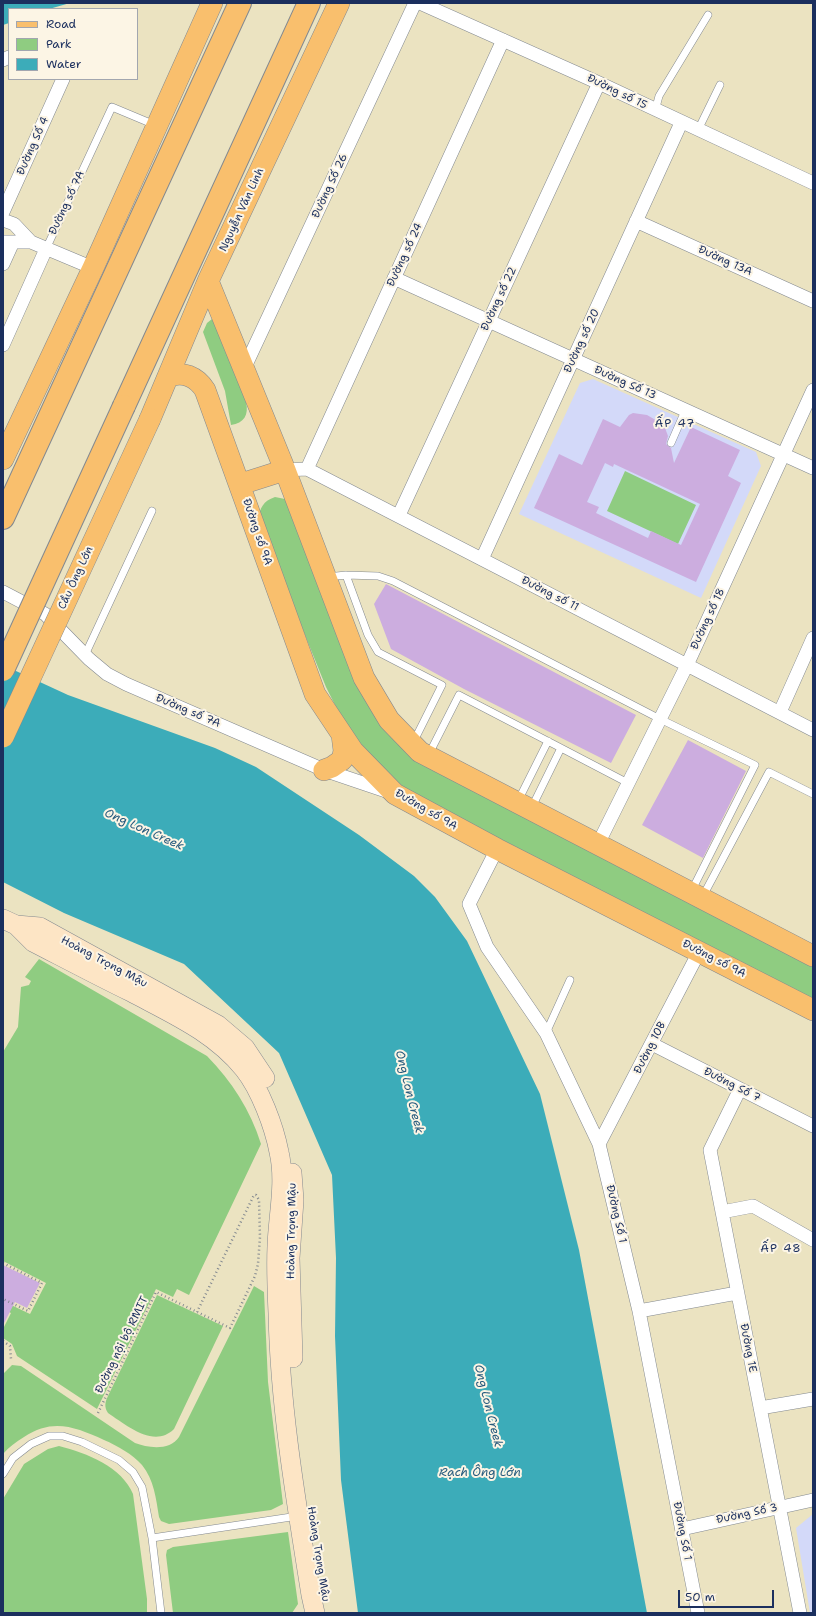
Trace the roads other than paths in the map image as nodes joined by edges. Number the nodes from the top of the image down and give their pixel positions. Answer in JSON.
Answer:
{"nodes":[{"id":1,"x":212,"y":3,"type":"edge"},
{"id":2,"x":240,"y":3,"type":"edge"},
{"id":3,"x":309,"y":3,"type":"edge"},
{"id":4,"x":340,"y":3,"type":"edge"},
{"id":5,"x":415,"y":3,"type":"edge"},
{"id":6,"x":420,"y":3,"type":"edge"},
{"id":7,"x":708,"y":15,"type":"dead end"},
{"id":8,"x":503,"y":40,"type":"junction"},
{"id":9,"x":63,"y":80,"type":"edge"},
{"id":10,"x":599,"y":83,"type":"junction"},
{"id":11,"x":720,"y":84,"type":"dead end"},
{"id":12,"x":655,"y":111,"type":"junction"},
{"id":13,"x":681,"y":123,"type":"junction"},
{"id":14,"x":157,"y":126,"type":"junction"},
{"id":15,"x":698,"y":130,"type":"junction"},
{"id":16,"x":813,"y":183,"type":"edge"},
{"id":17,"x":3,"y":212,"type":"edge"},
{"id":18,"x":3,"y":220,"type":"edge"},
{"id":19,"x":636,"y":222,"type":"junction"},
{"id":20,"x":8,"y":242,"type":"edge"},
{"id":21,"x":31,"y":242,"type":"junction"},
{"id":22,"x":46,"y":249,"type":"junction"},
{"id":23,"x":3,"y":264,"type":"edge"},
{"id":24,"x":93,"y":268,"type":"junction"},
{"id":25,"x":394,"y":278,"type":"junction"},
{"id":26,"x":208,"y":281,"type":"junction"},
{"id":27,"x":813,"y":302,"type":"edge"},
{"id":28,"x":489,"y":321,"type":"junction"},
{"id":29,"x":3,"y":345,"type":"edge"},
{"id":30,"x":573,"y":360,"type":"junction"},
{"id":31,"x":244,"y":369,"type":"junction"},
{"id":32,"x":168,"y":378,"type":"junction"},
{"id":33,"x":813,"y":390,"type":"edge"},
{"id":34,"x":685,"y":411,"type":"junction"},
{"id":35,"x":150,"y":419,"type":"joint"},
{"id":36,"x":671,"y":443,"type":"dead end"},
{"id":37,"x":783,"y":455,"type":"junction"},
{"id":38,"x":3,"y":459,"type":"edge"},
{"id":39,"x":813,"y":468,"type":"edge"},
{"id":40,"x":306,"y":469,"type":"junction"},
{"id":41,"x":285,"y":470,"type":"junction"},
{"id":42,"x":241,"y":484,"type":"junction"},
{"id":43,"x":152,"y":511,"type":"dead end"},
{"id":44,"x":399,"y":515,"type":"junction"},
{"id":45,"x":3,"y":518,"type":"edge"},
{"id":46,"x":482,"y":559,"type":"junction"},
{"id":47,"x":336,"y":576,"type":"junction"},
{"id":48,"x":3,"y":592,"type":"edge"},
{"id":49,"x":359,"y":638,"type":"junction"},
{"id":50,"x":813,"y":638,"type":"edge"},
{"id":51,"x":85,"y":655,"type":"junction"},
{"id":52,"x":687,"y":665,"type":"junction"},
{"id":53,"x":3,"y":670,"type":"edge"},
{"id":54,"x":780,"y":712,"type":"junction"},
{"id":55,"x":660,"y":719,"type":"junction"},
{"id":56,"x":813,"y":730,"type":"edge"},
{"id":57,"x":342,"y":735,"type":"junction"},
{"id":58,"x":3,"y":737,"type":"edge"},
{"id":59,"x":548,"y":741,"type":"junction"},
{"id":60,"x":561,"y":748,"type":"junction"},
{"id":61,"x":420,"y":750,"type":"junction"},
{"id":62,"x":324,"y":770,"type":"junction"},
{"id":63,"x":628,"y":782,"type":"junction"},
{"id":64,"x":395,"y":794,"type":"junction"},
{"id":65,"x":813,"y":794,"type":"edge"},
{"id":66,"x":524,"y":806,"type":"junction"},
{"id":67,"x":598,"y":844,"type":"junction"},
{"id":68,"x":497,"y":849,"type":"junction"},
{"id":69,"x":696,"y":896,"type":"junction"},
{"id":70,"x":10,"y":922,"type":"edge"},
{"id":71,"x":699,"y":952,"type":"junction"},
{"id":72,"x":812,"y":954,"type":"edge"},
{"id":73,"x":570,"y":980,"type":"dead end"},
{"id":74,"x":813,"y":1010,"type":"edge"},
{"id":75,"x":546,"y":1033,"type":"junction"},
{"id":76,"x":652,"y":1044,"type":"junction"},
{"id":77,"x":740,"y":1089,"type":"junction"},
{"id":78,"x":813,"y":1126,"type":"edge"},
{"id":79,"x":599,"y":1144,"type":"junction"},
{"id":80,"x":722,"y":1212,"type":"junction"},
{"id":81,"x":813,"y":1240,"type":"edge"},
{"id":82,"x":737,"y":1293,"type":"junction"},
{"id":83,"x":639,"y":1311,"type":"junction"},
{"id":84,"x":813,"y":1398,"type":"edge"},
{"id":85,"x":760,"y":1408,"type":"junction"},
{"id":86,"x":3,"y":1474,"type":"edge"},
{"id":87,"x":813,"y":1500,"type":"edge"},
{"id":88,"x":779,"y":1508,"type":"junction"},
{"id":89,"x":299,"y":1516,"type":"junction"},
{"id":90,"x":682,"y":1529,"type":"junction"},
{"id":91,"x":152,"y":1538,"type":"junction"},
{"id":92,"x":317,"y":1611,"type":"edge"},
{"id":93,"x":161,"y":1613,"type":"edge"},
{"id":94,"x":698,"y":1613,"type":"edge"},
{"id":95,"x":800,"y":1613,"type":"edge"}],
"edges":[{"from":1,"to":14,"type":"main road"},
{"from":2,"to":45,"type":"highway"},
{"from":3,"to":53,"type":"highway","bridge":true},
{"from":4,"to":26,"type":"main road","name":"Nguyễn Văn Linh"},
{"from":5,"to":31,"type":"street","name":"Đường Số 26"},
{"from":6,"to":8,"type":"street","name":"Đường số 15"},
{"from":7,"to":12,"type":"lane"},
{"from":8,"to":10,"type":"street","name":"Đường số 15"},
{"from":8,"to":25,"type":"street","name":"Đường số 24"},
{"from":9,"to":17,"type":"street","name":"Đường Số 4"},
{"from":10,"to":12,"type":"street","name":"Đường số 15"},
{"from":10,"to":28,"type":"street","name":"Đường số 22"},
{"from":11,"to":15,"type":"lane"},
{"from":12,"to":13,"type":"street","name":"Đường số 15"},
{"from":13,"to":15,"type":"street","name":"Đường số 15"},
{"from":13,"to":19,"type":"street","name":"Đường số 20"},
{"from":14,"to":22,"type":"lane","name":"Đường số 7A"},
{"from":14,"to":24,"type":"main road"},
{"from":15,"to":16,"type":"street","name":"Đường số 15"},
{"from":18,"to":21,"type":"street"},
{"from":19,"to":27,"type":"street","name":"Đường 13A"},
{"from":19,"to":30,"type":"street","name":"Đường số 20"},
{"from":20,"to":21,"type":"street"},
{"from":20,"to":23,"type":"street"},
{"from":21,"to":22,"type":"street"},
{"from":22,"to":24,"type":"street"},
{"from":22,"to":29,"type":"street","name":"Đường số 7A"},
{"from":24,"to":38,"type":"main road"},
{"from":25,"to":28,"type":"street","name":"Đường Số 13"},
{"from":25,"to":40,"type":"street","name":"Đường số 24"},
{"from":26,"to":31,"type":"main road"},
{"from":26,"to":32,"type":"main road","name":"Nguyễn Văn Linh"},
{"from":28,"to":30,"type":"street","name":"Đường Số 13"},
{"from":28,"to":44,"type":"street","name":"Đường số 22"},
{"from":30,"to":34,"type":"street","name":"Đường Số 13"},
{"from":30,"to":46,"type":"street","name":"Đường số 20"},
{"from":31,"to":41,"type":"main road"},
{"from":32,"to":35,"type":"main road","name":"Nguyễn Văn Linh"},
{"from":32,"to":42,"type":"main road","name":"Đường số 9A"},
{"from":33,"to":37,"type":"street","name":"Đường số 18"},
{"from":34,"to":36,"type":"lane"},
{"from":34,"to":37,"type":"street","name":"Đường Số 13"},
{"from":35,"to":58,"type":"main road","name":"Cầu Ông Lớn","bridge":true},
{"from":37,"to":39,"type":"street","name":"Đường Số 13"},
{"from":37,"to":52,"type":"street","name":"Đường số 18"},
{"from":40,"to":41,"type":"street","name":"Đường số 11"},
{"from":40,"to":44,"type":"street","name":"Đường số 11"},
{"from":41,"to":42,"type":"main road"},
{"from":41,"to":47,"type":"main road"},
{"from":42,"to":57,"type":"main road","name":"Đường số 9A"},
{"from":43,"to":51,"type":"lane"},
{"from":44,"to":46,"type":"street","name":"Đường số 11"},
{"from":46,"to":52,"type":"street","name":"Đường số 11"},
{"from":47,"to":49,"type":"main road"},
{"from":47,"to":55,"type":"lane"},
{"from":48,"to":51,"type":"street","name":"Đường số 7A"},
{"from":49,"to":61,"type":"main road"},
{"from":49,"to":61,"type":"lane"},
{"from":50,"to":54,"type":"street"},
{"from":51,"to":62,"type":"street","name":"Đường số 7A"},
{"from":52,"to":54,"type":"street","name":"Đường số 11"},
{"from":52,"to":55,"type":"street","name":"Đường số 18"},
{"from":54,"to":56,"type":"street","name":"Đường số 11"},
{"from":55,"to":63,"type":"street","name":"Đường số 18"},
{"from":55,"to":69,"type":"lane"},
{"from":57,"to":62,"type":"main road"},
{"from":57,"to":64,"type":"main road","name":"Đường số 9A"},
{"from":59,"to":60,"type":"lane"},
{"from":59,"to":61,"type":"lane"},
{"from":59,"to":66,"type":"lane"},
{"from":60,"to":63,"type":"lane"},
{"from":60,"to":66,"type":"lane"},
{"from":61,"to":66,"type":"main road"},
{"from":62,"to":64,"type":"street","name":"Đường số 7A"},
{"from":63,"to":67,"type":"street","name":"Đường số 18"},
{"from":64,"to":68,"type":"main road","name":"Đường số 9A"},
{"from":65,"to":69,"type":"lane"},
{"from":66,"to":67,"type":"main road"},
{"from":67,"to":69,"type":"main road"},
{"from":68,"to":71,"type":"main road","name":"Đường số 9A"},
{"from":68,"to":75,"type":"street","name":"Đường Số 1"},
{"from":69,"to":72,"type":"main road"},
{"from":70,"to":89,"type":"main road","name":"Hoàng Trọng Mậu"},
{"from":70,"to":92,"type":"main road","name":"Hoàng Trọng Mậu"},
{"from":71,"to":74,"type":"main road","name":"Đường số 9A"},
{"from":71,"to":76,"type":"street","name":"Đường 10B"},
{"from":73,"to":75,"type":"lane"},
{"from":75,"to":79,"type":"street","name":"Đường Số 1"},
{"from":76,"to":77,"type":"street","name":"Đường Số 7"},
{"from":76,"to":79,"type":"street","name":"Đường 10B"},
{"from":77,"to":78,"type":"street","name":"Đường Số 7"},
{"from":77,"to":80,"type":"street","name":"Đường 1E"},
{"from":79,"to":83,"type":"street","name":"Đường Số 1"},
{"from":80,"to":81,"type":"street"},
{"from":80,"to":82,"type":"street","name":"Đường 1E"},
{"from":82,"to":83,"type":"street"},
{"from":82,"to":85,"type":"street","name":"Đường 1E"},
{"from":83,"to":90,"type":"street","name":"Đường Số 1"},
{"from":84,"to":85,"type":"street"},
{"from":85,"to":88,"type":"street","name":"Đường 1E"},
{"from":86,"to":91,"type":"lane"},
{"from":87,"to":88,"type":"street","name":"Đường Số 3"},
{"from":88,"to":90,"type":"street","name":"Đường Số 3"},
{"from":88,"to":95,"type":"street","name":"Đường 1E"},
{"from":89,"to":91,"type":"lane"},
{"from":89,"to":92,"type":"main road","name":"Hoàng Trọng Mậu"},
{"from":90,"to":94,"type":"street","name":"Đường Số 1"},
{"from":91,"to":93,"type":"lane"}]}
